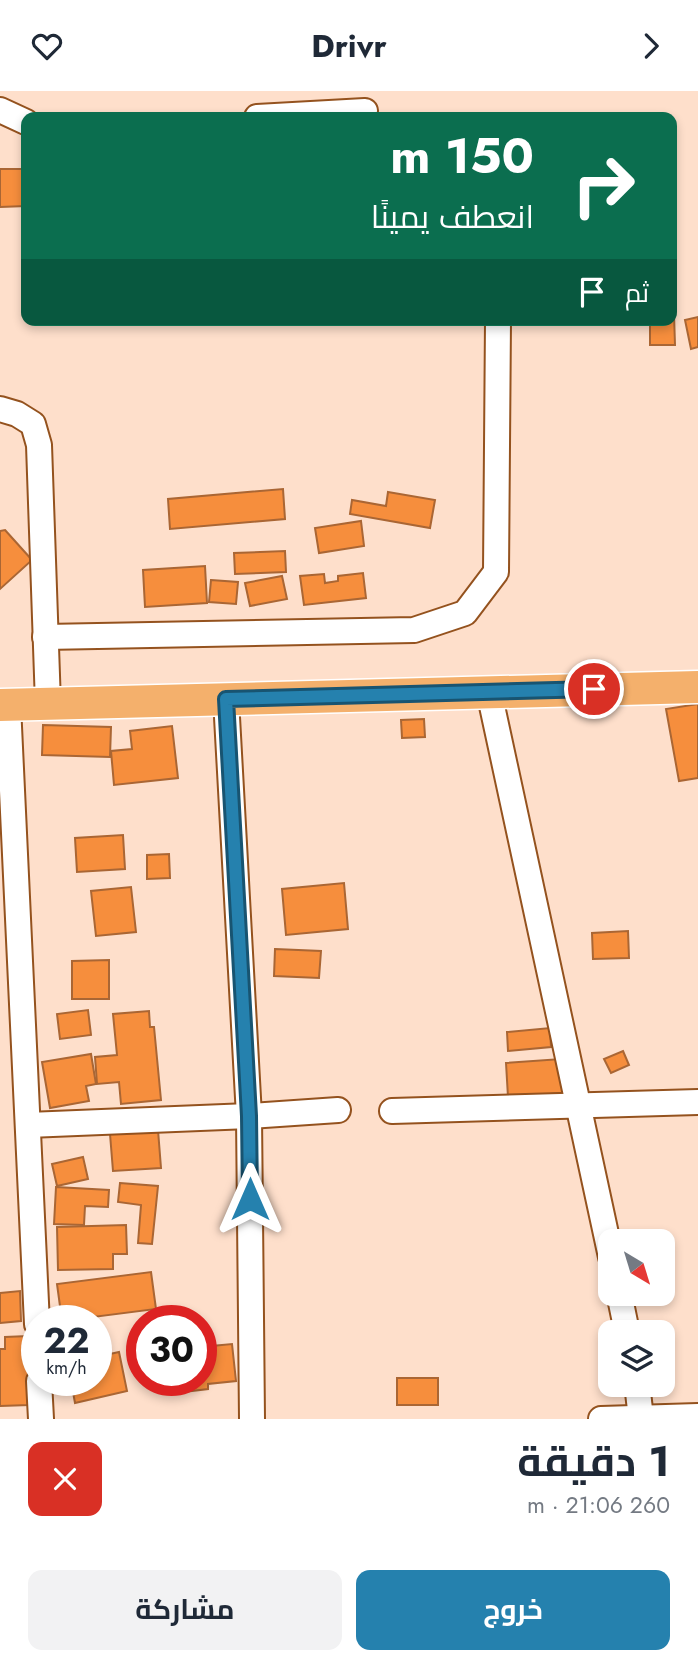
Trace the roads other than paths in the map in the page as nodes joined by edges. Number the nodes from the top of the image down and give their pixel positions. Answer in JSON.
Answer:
{"nodes":[{"id":1,"x":0,"y":110,"type":"edge"},
{"id":2,"x":365,"y":111,"type":"dead end"},
{"id":3,"x":347,"y":112,"type":"edge"},
{"id":4,"x":21,"y":120,"type":"edge"},
{"id":5,"x":498,"y":326,"type":"edge"},
{"id":6,"x":0,"y":409,"type":"edge"},
{"id":7,"x":45,"y":637,"type":"junction"},
{"id":8,"x":698,"y":687,"type":"edge"},
{"id":9,"x":489,"y":692,"type":"junction"},
{"id":10,"x":226,"y":699,"type":"junction"},
{"id":11,"x":48,"y":704,"type":"junction"},
{"id":12,"x":4,"y":705,"type":"edge"},
{"id":13,"x":698,"y":1102,"type":"edge"},
{"id":14,"x":578,"y":1107,"type":"junction"},
{"id":15,"x":338,"y":1109,"type":"dead end"},
{"id":16,"x":392,"y":1111,"type":"dead end"},
{"id":17,"x":249,"y":1116,"type":"junction"},
{"id":18,"x":27,"y":1125,"type":"junction"},
{"id":19,"x":605,"y":1229,"type":"edge"},
{"id":20,"x":36,"y":1305,"type":"edge"},
{"id":21,"x":40,"y":1396,"type":"edge"},
{"id":22,"x":639,"y":1397,"type":"edge"},
{"id":23,"x":698,"y":1416,"type":"edge"},
{"id":24,"x":641,"y":1418,"type":"edge"},
{"id":25,"x":41,"y":1419,"type":"edge"},
{"id":26,"x":251,"y":1419,"type":"edge"},
{"id":27,"x":601,"y":1419,"type":"edge"}],
"edges":[{"from":1,"to":4,"type":"street"},
{"from":2,"to":3,"type":"street"},
{"from":5,"to":7,"type":"street"},
{"from":6,"to":7,"type":"street"},
{"from":7,"to":11,"type":"street"},
{"from":8,"to":9,"type":"main road"},
{"from":9,"to":10,"type":"main road"},
{"from":9,"to":14,"type":"street"},
{"from":10,"to":11,"type":"main road"},
{"from":10,"to":17,"type":"street"},
{"from":11,"to":12,"type":"main road"},
{"from":12,"to":18,"type":"street"},
{"from":13,"to":14,"type":"street"},
{"from":14,"to":16,"type":"street"},
{"from":14,"to":19,"type":"street"},
{"from":15,"to":17,"type":"street"},
{"from":17,"to":18,"type":"street"},
{"from":17,"to":26,"type":"street"},
{"from":18,"to":20,"type":"street"},
{"from":21,"to":25,"type":"street"},
{"from":22,"to":24,"type":"street"},
{"from":23,"to":24,"type":"street"},
{"from":24,"to":27,"type":"street"}]}
